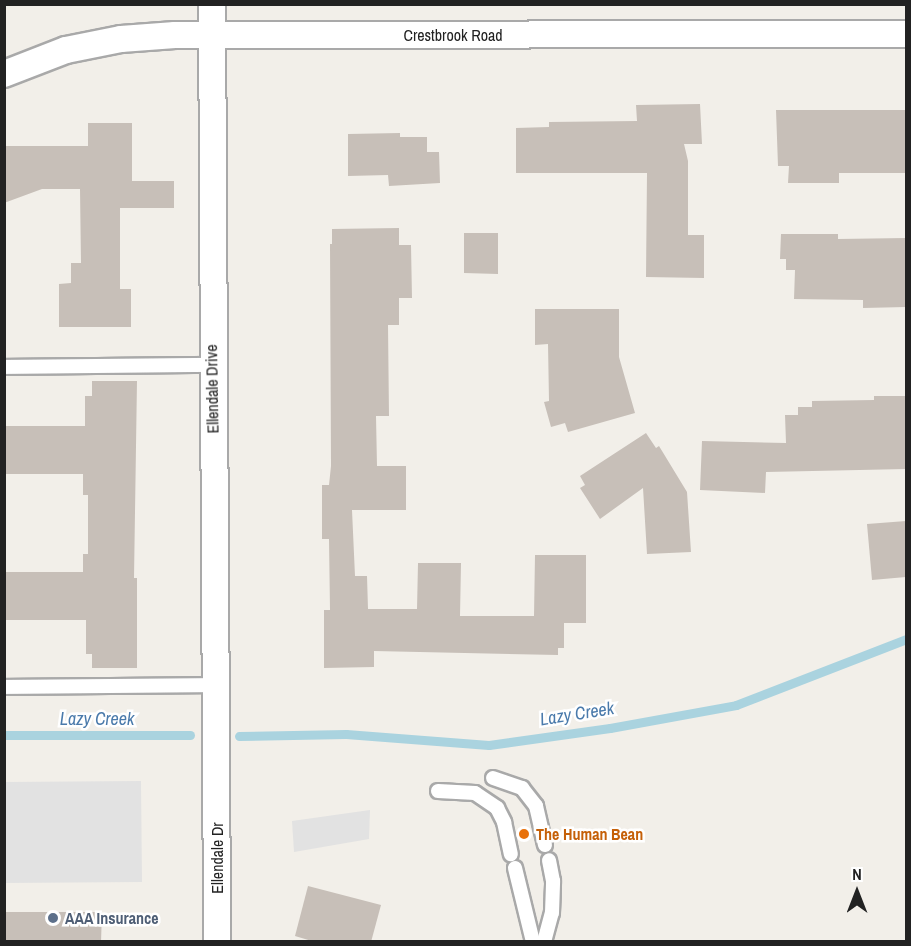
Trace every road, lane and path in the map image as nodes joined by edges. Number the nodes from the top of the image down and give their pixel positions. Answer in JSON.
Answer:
{"nodes":[{"id":1,"x":212,"y":4,"type":"edge"},
{"id":2,"x":906,"y":34,"type":"edge"},
{"id":3,"x":212,"y":35,"type":"junction"},
{"id":4,"x":4,"y":74,"type":"edge"},
{"id":5,"x":212,"y":365,"type":"junction"},
{"id":6,"x":4,"y":367,"type":"edge"},
{"id":7,"x":216,"y":685,"type":"junction"},
{"id":8,"x":4,"y":687,"type":"edge"},
{"id":9,"x":217,"y":774,"type":"joint"},
{"id":10,"x":493,"y":778,"type":"dead end"},
{"id":11,"x":438,"y":791,"type":"dead end"},
{"id":12,"x":545,"y":845,"type":"dead end"},
{"id":13,"x":511,"y":854,"type":"dead end"},
{"id":14,"x":549,"y":860,"type":"dead end"},
{"id":15,"x":515,"y":868,"type":"dead end"},
{"id":16,"x":217,"y":942,"type":"edge"},
{"id":17,"x":533,"y":942,"type":"edge"},
{"id":18,"x":544,"y":942,"type":"edge"}],
"edges":[{"from":1,"to":3,"type":"street","name":"Ellendale Drive"},
{"from":2,"to":3,"type":"street","name":"Crestbrook Road"},
{"from":3,"to":4,"type":"street","name":"Crestbrook Road"},
{"from":3,"to":5,"type":"street","name":"Ellendale Drive"},
{"from":5,"to":6,"type":"lane"},
{"from":5,"to":7,"type":"street","name":"Ellendale Drive"},
{"from":7,"to":8,"type":"lane"},
{"from":7,"to":9,"type":"street","name":"Ellendale Drive"},
{"from":9,"to":16,"type":"street","name":"Ellendale Dr"},
{"from":10,"to":12,"type":"lane"},
{"from":11,"to":13,"type":"lane"},
{"from":14,"to":18,"type":"lane"},
{"from":15,"to":17,"type":"lane"}]}
